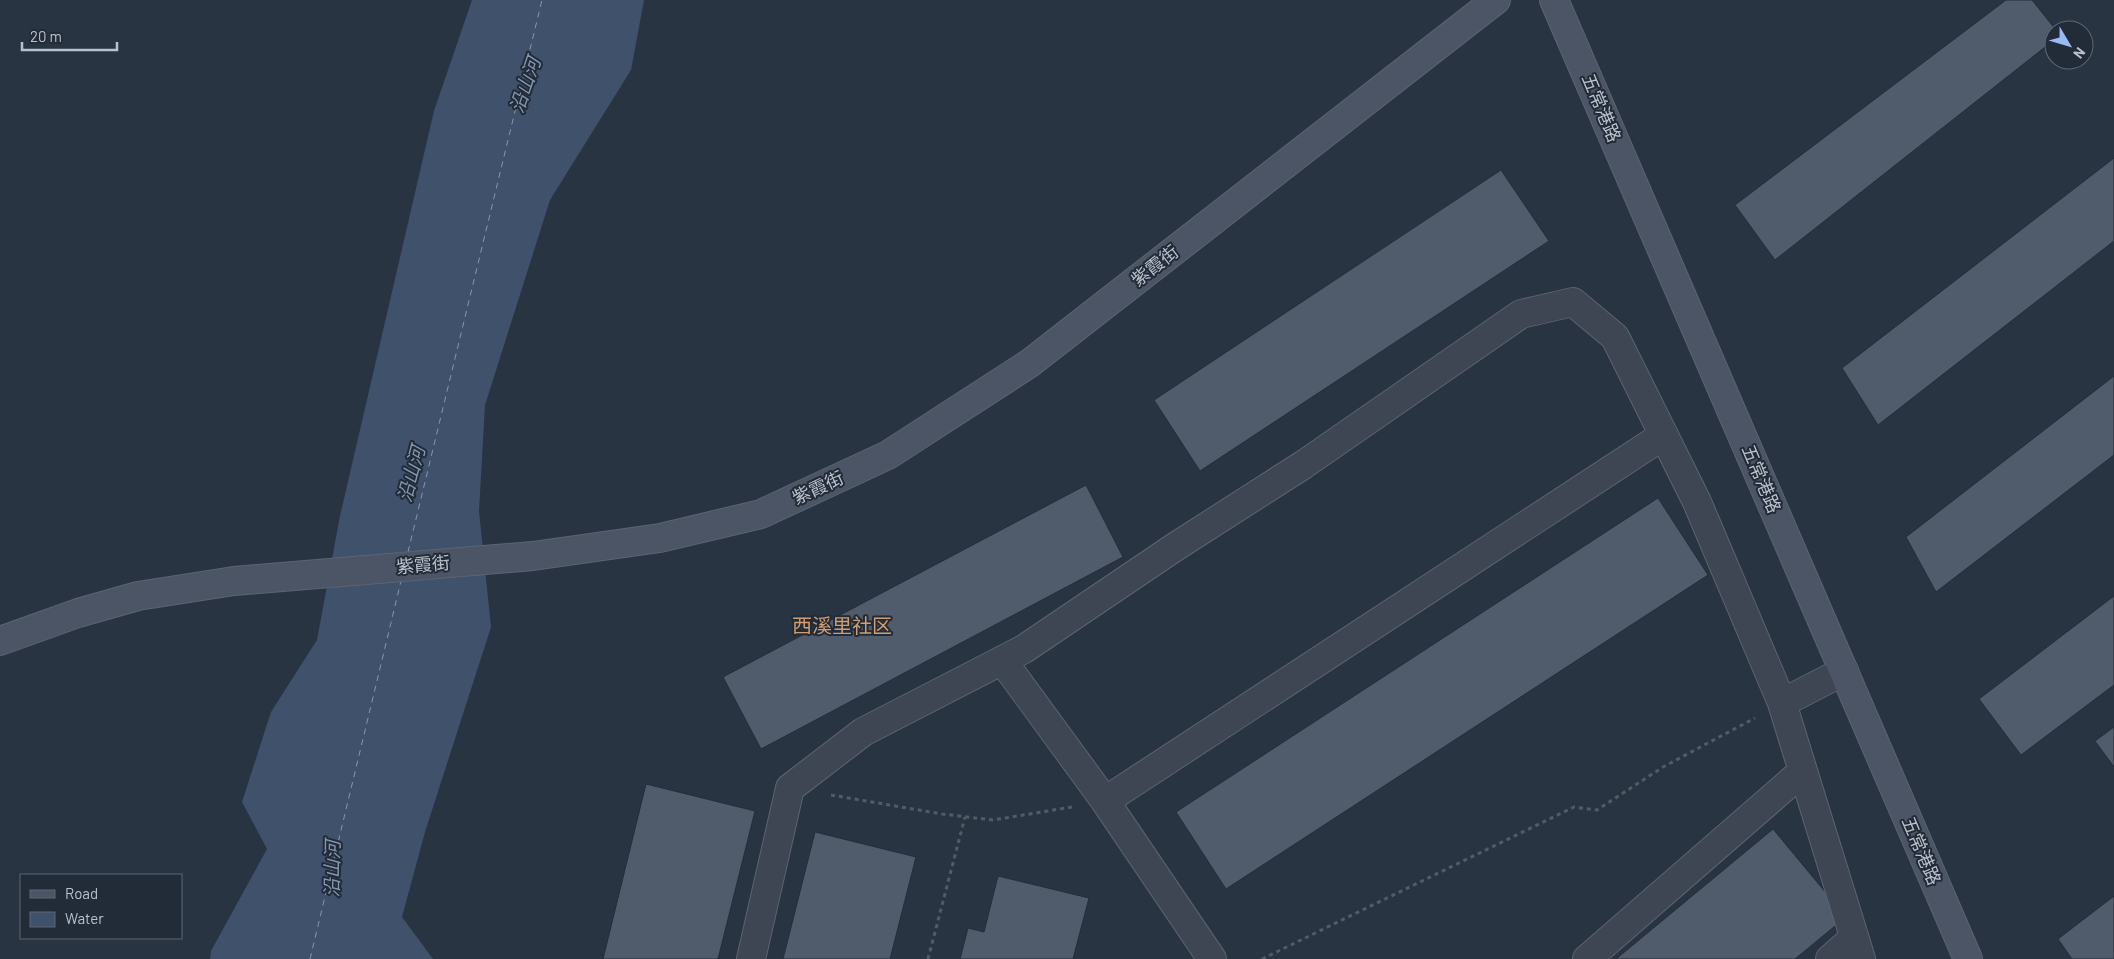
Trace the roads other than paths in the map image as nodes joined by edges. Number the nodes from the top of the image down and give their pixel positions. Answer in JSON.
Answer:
{"nodes":[{"id":1,"x":1496,"y":0,"type":"edge"},
{"id":2,"x":1554,"y":0,"type":"edge"},
{"id":3,"x":1664,"y":435,"type":"junction"},
{"id":4,"x":0,"y":641,"type":"edge"},
{"id":5,"x":1002,"y":660,"type":"junction"},
{"id":6,"x":1844,"y":671,"type":"junction"},
{"id":7,"x":1782,"y":704,"type":"junction"},
{"id":8,"x":1802,"y":771,"type":"junction"},
{"id":9,"x":1104,"y":801,"type":"junction"},
{"id":10,"x":1857,"y":948,"type":"edge"},
{"id":11,"x":751,"y":959,"type":"edge"},
{"id":12,"x":1212,"y":959,"type":"edge"},
{"id":13,"x":1587,"y":959,"type":"edge"},
{"id":14,"x":1830,"y":959,"type":"edge"},
{"id":15,"x":1968,"y":959,"type":"edge"}],
"edges":[{"from":1,"to":4,"type":"street","name":"紫霞街"},
{"from":2,"to":6,"type":"street","name":"五常港路"},
{"from":3,"to":5,"type":"street"},
{"from":3,"to":7,"type":"street"},
{"from":3,"to":9,"type":"street"},
{"from":5,"to":9,"type":"street"},
{"from":5,"to":11,"type":"street"},
{"from":6,"to":7,"type":"street"},
{"from":6,"to":15,"type":"street","name":"五常港路"},
{"from":7,"to":8,"type":"street"},
{"from":8,"to":10,"type":"street"},
{"from":8,"to":13,"type":"street"},
{"from":9,"to":12,"type":"street"},
{"from":10,"to":14,"type":"street"}]}
